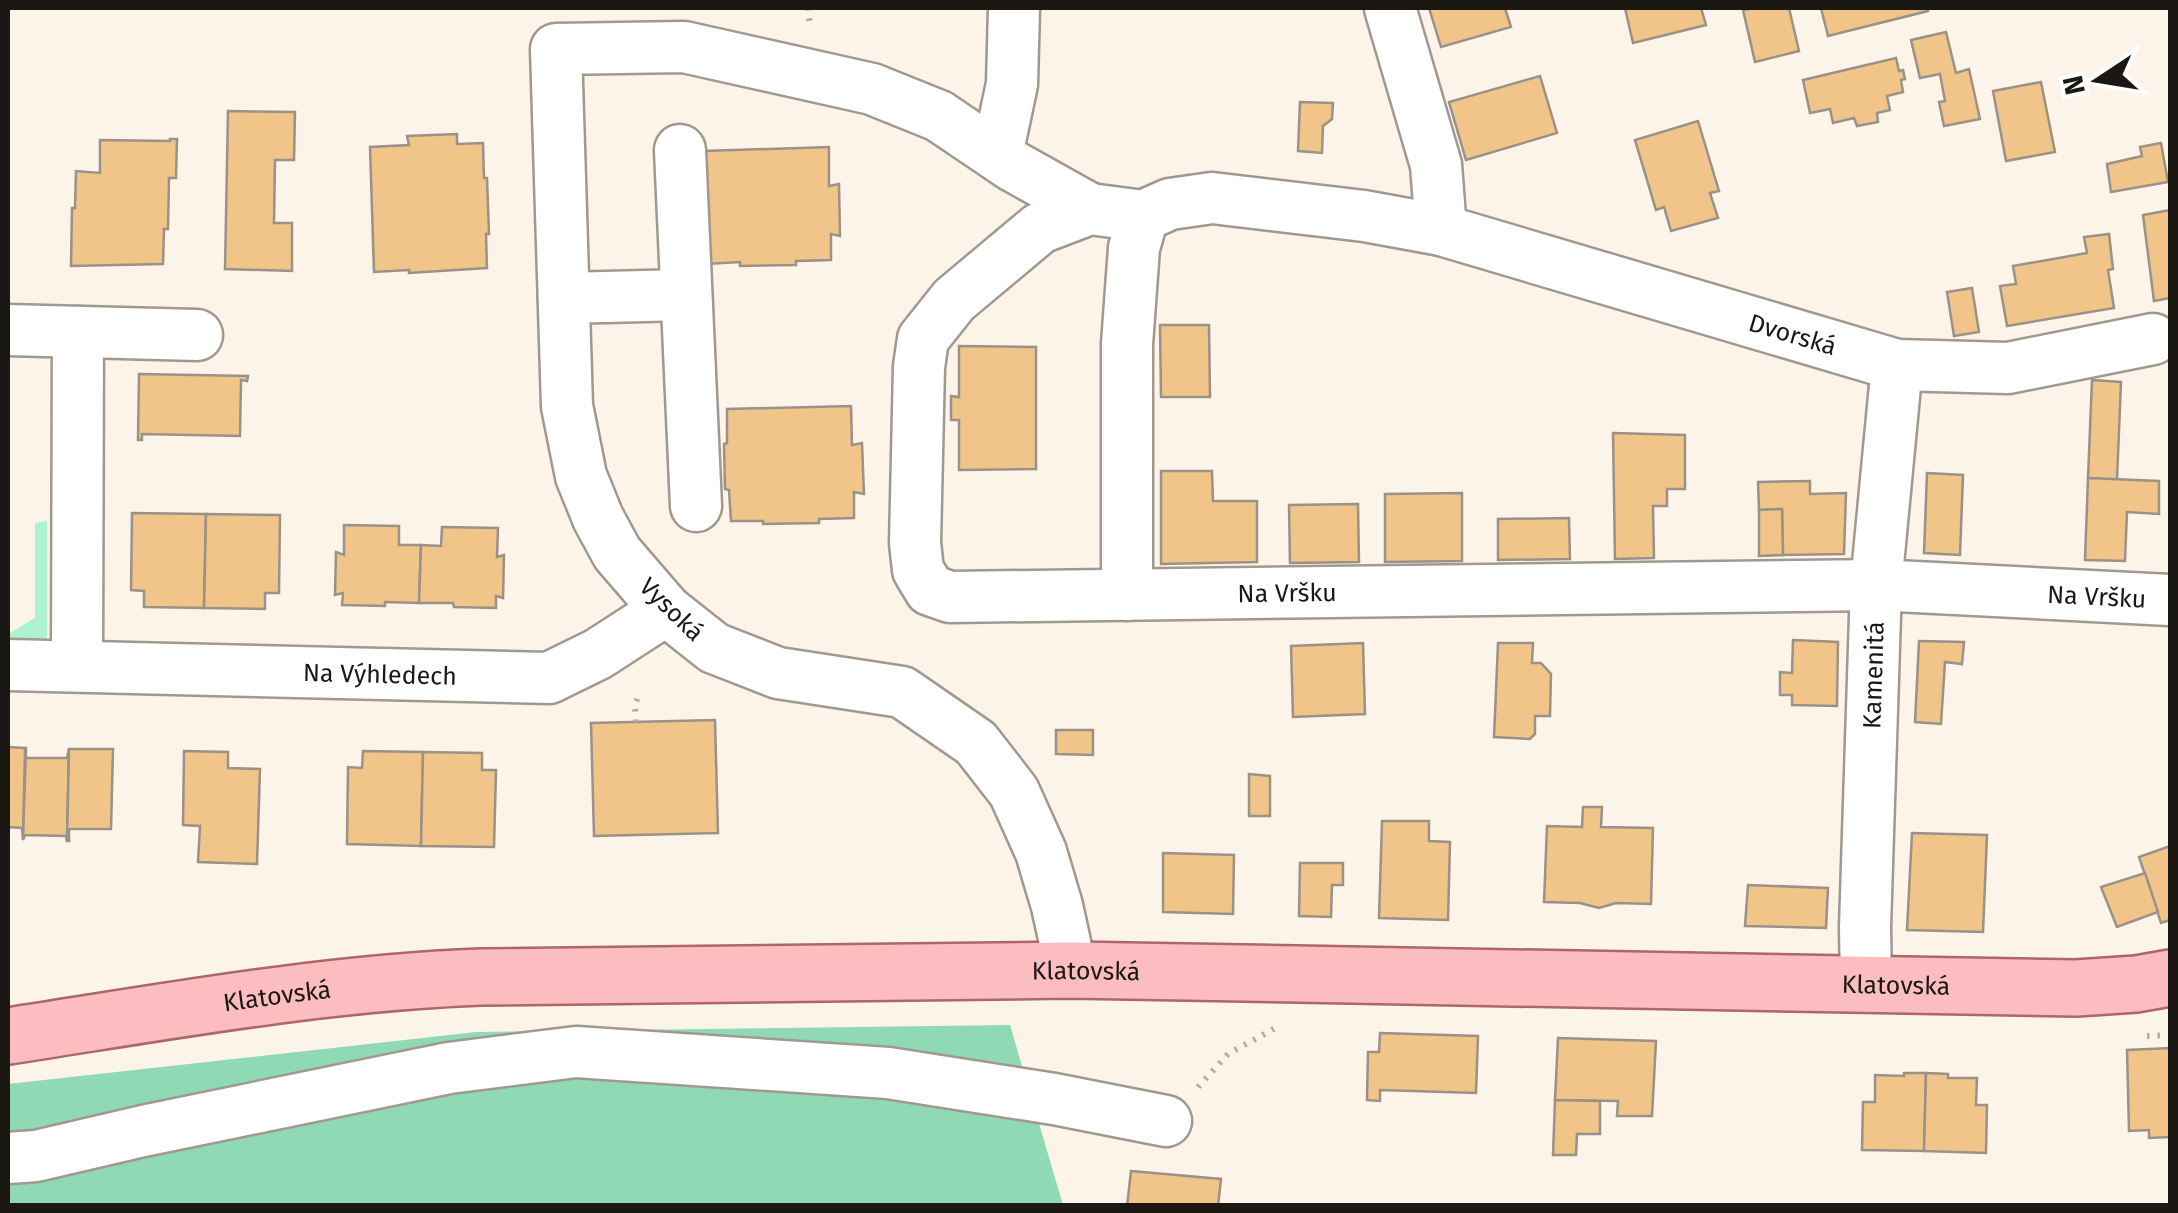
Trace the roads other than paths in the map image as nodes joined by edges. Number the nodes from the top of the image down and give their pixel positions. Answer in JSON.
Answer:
{"nodes":[{"id":1,"x":1014,"y":8,"type":"edge"},
{"id":2,"x":1390,"y":8,"type":"edge"},
{"id":3,"x":680,"y":150,"type":"dead end"},
{"id":4,"x":997,"y":155,"type":"junction"},
{"id":5,"x":1090,"y":209,"type":"junction"},
{"id":6,"x":1143,"y":216,"type":"junction"},
{"id":7,"x":1441,"y":230,"type":"junction"},
{"id":8,"x":686,"y":295,"type":"junction"},
{"id":9,"x":564,"y":298,"type":"junction"},
{"id":10,"x":8,"y":330,"type":"edge"},
{"id":11,"x":78,"y":332,"type":"junction"},
{"id":12,"x":197,"y":336,"type":"dead end"},
{"id":13,"x":2153,"y":339,"type":"dead end"},
{"id":14,"x":1898,"y":365,"type":"junction"},
{"id":15,"x":696,"y":506,"type":"dead end"},
{"id":16,"x":1876,"y":585,"type":"junction"},
{"id":17,"x":1127,"y":595,"type":"junction"},
{"id":18,"x":2170,"y":600,"type":"edge"},
{"id":19,"x":666,"y":610,"type":"junction"},
{"id":20,"x":8,"y":665,"type":"edge"},
{"id":21,"x":77,"y":666,"type":"junction"},
{"id":22,"x":1071,"y":970,"type":"junction"},
{"id":23,"x":2170,"y":978,"type":"edge"},
{"id":24,"x":1866,"y":985,"type":"junction"},
{"id":25,"x":8,"y":1036,"type":"edge"},
{"id":26,"x":1166,"y":1122,"type":"road end"},
{"id":27,"x":8,"y":1158,"type":"edge"}],
"edges":[{"from":1,"to":4,"type":"street"},
{"from":2,"to":7,"type":"street"},
{"from":3,"to":8,"type":"street"},
{"from":4,"to":5,"type":"street"},
{"from":4,"to":9,"type":"street","name":"Vysoká"},
{"from":5,"to":6,"type":"street","name":"Na Vršku"},
{"from":5,"to":17,"type":"street","name":"Na Vršku"},
{"from":6,"to":7,"type":"street","name":"Dvorská"},
{"from":6,"to":17,"type":"street"},
{"from":7,"to":14,"type":"street","name":"Dvorská"},
{"from":8,"to":9,"type":"street"},
{"from":8,"to":15,"type":"street"},
{"from":9,"to":19,"type":"street","name":"Vysoká"},
{"from":10,"to":11,"type":"street"},
{"from":11,"to":12,"type":"street"},
{"from":11,"to":21,"type":"street"},
{"from":13,"to":14,"type":"street","name":"Dvorská"},
{"from":14,"to":16,"type":"street","name":"Kamenitá"},
{"from":16,"to":17,"type":"street","name":"Na Vršku"},
{"from":16,"to":18,"type":"street","name":"Na Vršku"},
{"from":16,"to":24,"type":"street","name":"Kamenitá"},
{"from":19,"to":21,"type":"street","name":"Na Výhledech"},
{"from":19,"to":22,"type":"street","name":"Vysoká"},
{"from":20,"to":21,"type":"street","name":"Na Výhledech"},
{"from":22,"to":24,"type":"main road","name":"Klatovská"},
{"from":22,"to":25,"type":"main road","name":"Klatovská"},
{"from":23,"to":24,"type":"main road","name":"Klatovská"},
{"from":26,"to":27,"type":"street"}]}
